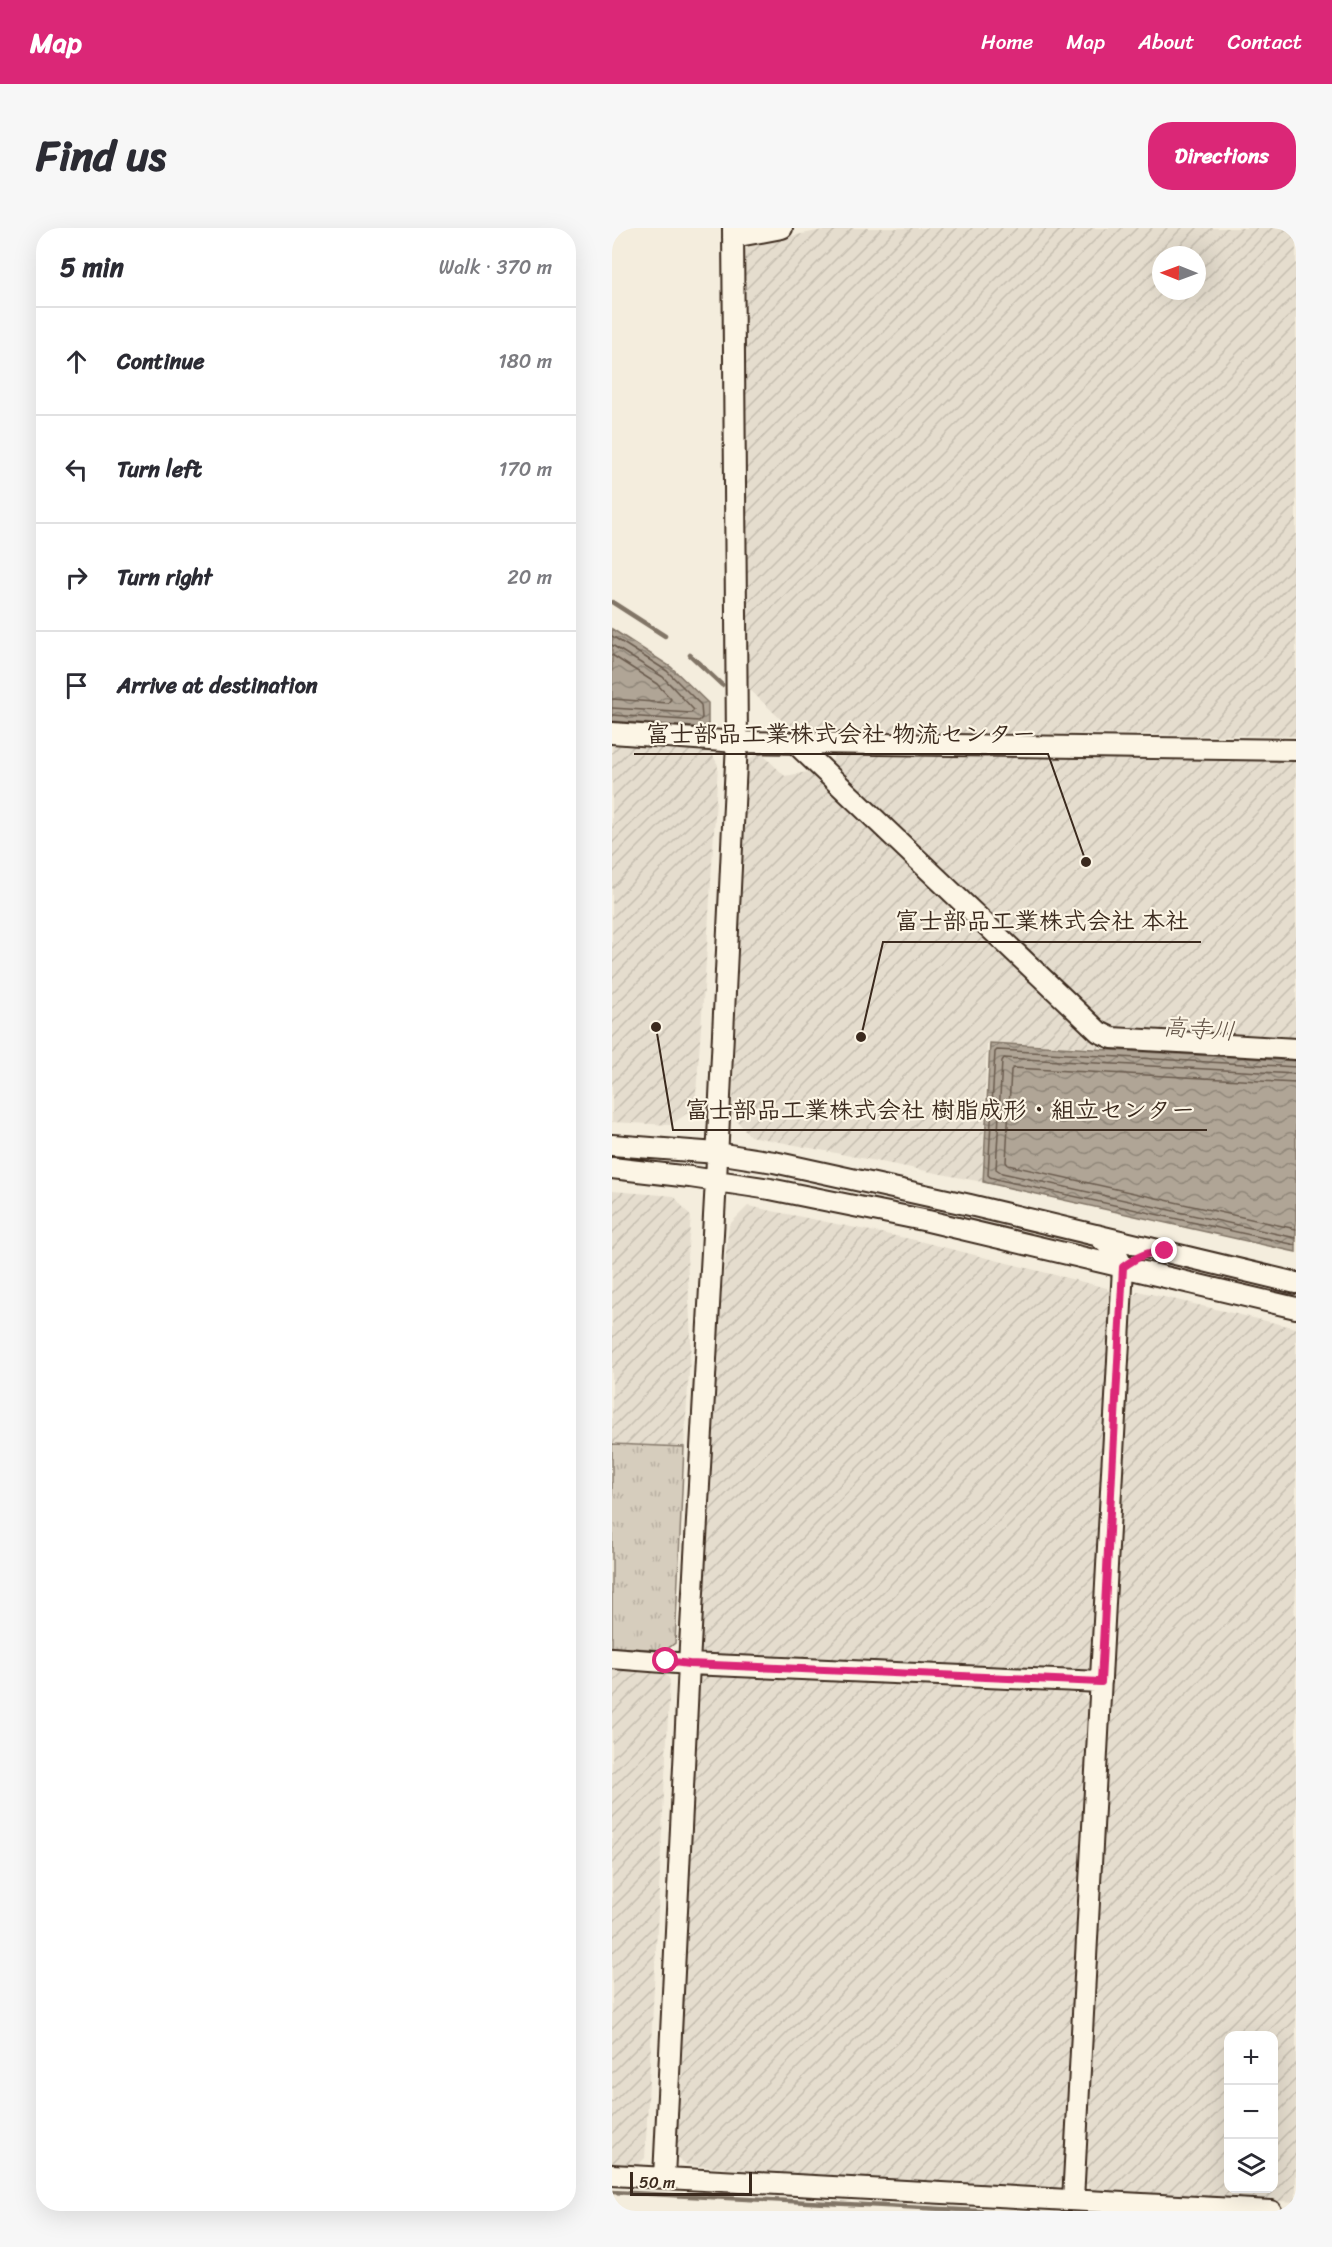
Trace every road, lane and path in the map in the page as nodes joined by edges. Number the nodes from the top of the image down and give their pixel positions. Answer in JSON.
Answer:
{"nodes":[{"id":1,"x":782,"y":228,"type":"edge"},
{"id":2,"x":733,"y":233,"type":"edge"},
{"id":3,"x":612,"y":733,"type":"edge"},
{"id":4,"x":737,"y":742,"type":"junction"},
{"id":5,"x":794,"y":742,"type":"junction"},
{"id":6,"x":1296,"y":750,"type":"edge"},
{"id":7,"x":1296,"y":1049,"type":"edge"},
{"id":8,"x":612,"y":1145,"type":"edge"},
{"id":9,"x":717,"y":1153,"type":"junction"},
{"id":10,"x":612,"y":1168,"type":"edge"},
{"id":11,"x":716,"y":1180,"type":"junction"},
{"id":12,"x":1096,"y":1235,"type":"junction"},
{"id":13,"x":1165,"y":1251,"type":"junction"},
{"id":14,"x":1123,"y":1267,"type":"junction"},
{"id":15,"x":1296,"y":1283,"type":"edge"},
{"id":16,"x":1296,"y":1308,"type":"edge"},
{"id":17,"x":612,"y":1658,"type":"edge"},
{"id":18,"x":689,"y":1664,"type":"junction"},
{"id":19,"x":1101,"y":1682,"type":"junction"},
{"id":20,"x":612,"y":2175,"type":"edge"},
{"id":21,"x":664,"y":2177,"type":"junction"},
{"id":22,"x":1073,"y":2200,"type":"junction"},
{"id":23,"x":1271,"y":2211,"type":"edge"}],
"edges":[{"from":1,"to":2,"type":"street"},
{"from":2,"to":4,"type":"street"},
{"from":3,"to":4,"type":"street"},
{"from":4,"to":5,"type":"street"},
{"from":4,"to":9,"type":"street"},
{"from":5,"to":6,"type":"street"},
{"from":5,"to":7,"type":"street"},
{"from":8,"to":9,"type":"street"},
{"from":9,"to":11,"type":"street"},
{"from":9,"to":12,"type":"street"},
{"from":10,"to":11,"type":"street"},
{"from":11,"to":14,"type":"street"},
{"from":11,"to":18,"type":"street"},
{"from":12,"to":13,"type":"street"},
{"from":12,"to":14,"type":"street"},
{"from":13,"to":14,"type":"street"},
{"from":13,"to":15,"type":"street"},
{"from":14,"to":16,"type":"street"},
{"from":14,"to":19,"type":"street"},
{"from":17,"to":18,"type":"street"},
{"from":18,"to":19,"type":"street"},
{"from":18,"to":21,"type":"street"},
{"from":19,"to":22,"type":"street"},
{"from":20,"to":21,"type":"street"},
{"from":21,"to":22,"type":"street"},
{"from":22,"to":23,"type":"street"}]}
